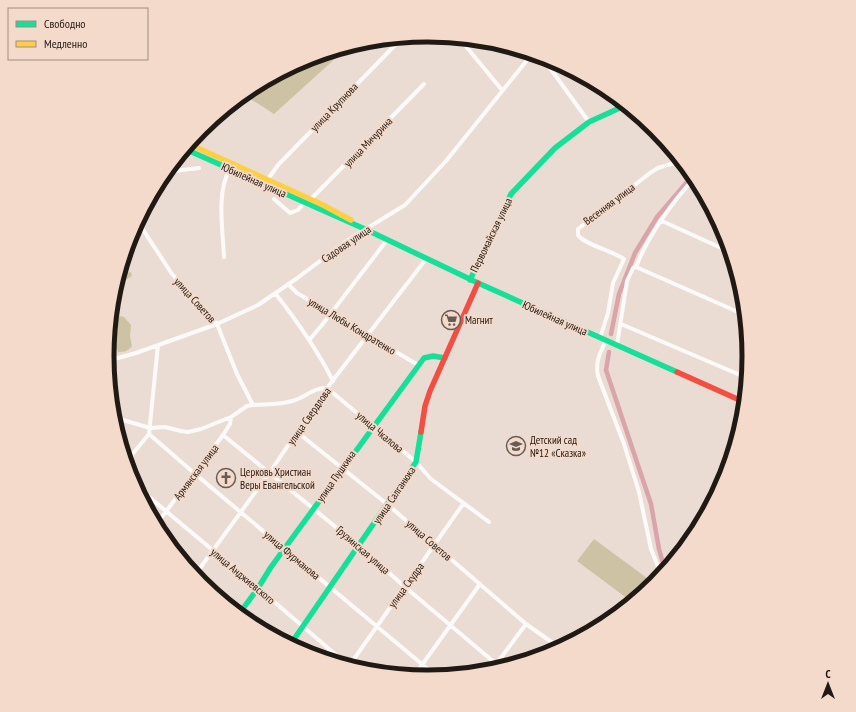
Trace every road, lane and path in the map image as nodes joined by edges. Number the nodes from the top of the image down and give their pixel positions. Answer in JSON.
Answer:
{"nodes":[{"id":1,"x":397,"y":44,"type":"edge"},
{"id":2,"x":464,"y":45,"type":"edge"},
{"id":3,"x":528,"y":59,"type":"edge"},
{"id":4,"x":549,"y":66,"type":"edge"},
{"id":5,"x":424,"y":84,"type":"dead end"},
{"id":6,"x":502,"y":90,"type":"junction"},
{"id":7,"x":620,"y":108,"type":"edge"},
{"id":8,"x":589,"y":122,"type":"junction"},
{"id":9,"x":194,"y":146,"type":"edge"},
{"id":10,"x":190,"y":151,"type":"edge"},
{"id":11,"x":675,"y":163,"type":"edge"},
{"id":12,"x":199,"y":168,"type":"dead end"},
{"id":13,"x":230,"y":170,"type":"junction"},
{"id":14,"x":175,"y":171,"type":"edge"},
{"id":15,"x":268,"y":179,"type":"junction"},
{"id":16,"x":690,"y":184,"type":"edge"},
{"id":17,"x":274,"y":199,"type":"dead end"},
{"id":18,"x":311,"y":199,"type":"junction"},
{"id":19,"x":304,"y":202,"type":"junction"},
{"id":20,"x":662,"y":221,"type":"junction"},
{"id":21,"x":142,"y":227,"type":"edge"},
{"id":22,"x":367,"y":230,"type":"junction"},
{"id":23,"x":387,"y":240,"type":"junction"},
{"id":24,"x":723,"y":249,"type":"edge"},
{"id":25,"x":224,"y":257,"type":"dead end"},
{"id":26,"x":426,"y":259,"type":"junction"},
{"id":27,"x":636,"y":267,"type":"junction"},
{"id":28,"x":470,"y":280,"type":"junction"},
{"id":29,"x":478,"y":283,"type":"junction"},
{"id":30,"x":288,"y":284,"type":"junction"},
{"id":31,"x":275,"y":294,"type":"junction"},
{"id":32,"x":739,"y":312,"type":"edge"},
{"id":33,"x":331,"y":314,"type":"junction"},
{"id":34,"x":217,"y":324,"type":"junction"},
{"id":35,"x":621,"y":324,"type":"junction"},
{"id":36,"x":367,"y":335,"type":"junction"},
{"id":37,"x":600,"y":338,"type":"junction"},
{"id":38,"x":310,"y":339,"type":"junction"},
{"id":39,"x":606,"y":340,"type":"junction"},
{"id":40,"x":158,"y":345,"type":"junction"},
{"id":41,"x":617,"y":345,"type":"junction"},
{"id":42,"x":445,"y":358,"type":"junction"},
{"id":43,"x":114,"y":359,"type":"edge"},
{"id":44,"x":418,"y":365,"type":"junction"},
{"id":45,"x":741,"y":375,"type":"edge"},
{"id":46,"x":333,"y":380,"type":"junction"},
{"id":47,"x":327,"y":388,"type":"junction"},
{"id":48,"x":739,"y":399,"type":"edge"},
{"id":49,"x":254,"y":405,"type":"junction"},
{"id":50,"x":231,"y":417,"type":"junction"},
{"id":51,"x":121,"y":420,"type":"edge"},
{"id":52,"x":373,"y":426,"type":"junction"},
{"id":53,"x":150,"y":428,"type":"junction"},
{"id":54,"x":297,"y":432,"type":"junction"},
{"id":55,"x":149,"y":434,"type":"junction"},
{"id":56,"x":224,"y":435,"type":"junction"},
{"id":57,"x":131,"y":456,"type":"edge"},
{"id":58,"x":416,"y":462,"type":"junction"},
{"id":59,"x":343,"y":468,"type":"junction"},
{"id":60,"x":270,"y":472,"type":"junction"},
{"id":61,"x":194,"y":474,"type":"junction"},
{"id":62,"x":146,"y":494,"type":"edge"},
{"id":63,"x":387,"y":504,"type":"junction"},
{"id":64,"x":464,"y":504,"type":"junction"},
{"id":65,"x":314,"y":508,"type":"junction"},
{"id":66,"x":166,"y":512,"type":"junction"},
{"id":67,"x":241,"y":512,"type":"junction"},
{"id":68,"x":160,"y":520,"type":"edge"},
{"id":69,"x":488,"y":522,"type":"dead end"},
{"id":70,"x":435,"y":545,"type":"junction"},
{"id":71,"x":359,"y":546,"type":"junction"},
{"id":72,"x":284,"y":548,"type":"junction"},
{"id":73,"x":212,"y":550,"type":"junction"},
{"id":74,"x":659,"y":569,"type":"edge"},
{"id":75,"x":198,"y":570,"type":"edge"},
{"id":76,"x":480,"y":584,"type":"junction"},
{"id":77,"x":404,"y":586,"type":"junction"},
{"id":78,"x":331,"y":587,"type":"junction"},
{"id":79,"x":258,"y":588,"type":"junction"},
{"id":80,"x":243,"y":609,"type":"edge"},
{"id":81,"x":526,"y":624,"type":"junction"},
{"id":82,"x":450,"y":625,"type":"junction"},
{"id":83,"x":376,"y":626,"type":"junction"},
{"id":84,"x":302,"y":627,"type":"junction"},
{"id":85,"x":293,"y":640,"type":"edge"},
{"id":86,"x":554,"y":644,"type":"edge"},
{"id":87,"x":337,"y":656,"type":"edge"},
{"id":88,"x":353,"y":660,"type":"edge"},
{"id":89,"x":497,"y":662,"type":"edge"},
{"id":90,"x":496,"y":663,"type":"edge"},
{"id":91,"x":422,"y":664,"type":"junction"},
{"id":92,"x":418,"y":670,"type":"edge"},
{"id":93,"x":429,"y":670,"type":"edge"}],
"edges":[{"from":1,"to":15,"type":"street","name":"улица Крупнова"},
{"from":2,"to":6,"type":"street"},
{"from":3,"to":6,"type":"street","name":"Садовая улица"},
{"from":4,"to":8,"type":"street"},
{"from":5,"to":18,"type":"street","name":"улица Мичурина"},
{"from":6,"to":22,"type":"street","name":"Садовая улица"},
{"from":7,"to":8,"type":"main road","name":"Первомайская улица"},
{"from":8,"to":28,"type":"main road","name":"Первомайская улица"},
{"from":9,"to":15,"type":"main road","name":"Юбилейная улица"},
{"from":10,"to":13,"type":"main road","name":"Юбилейная улица"},
{"from":11,"to":37,"type":"street","name":"Весенняя улица"},
{"from":12,"to":14,"type":"street"},
{"from":13,"to":19,"type":"main road","name":"Юбилейная улица"},
{"from":13,"to":25,"type":"street"},
{"from":15,"to":18,"type":"main road","name":"Юбилейная улица"},
{"from":16,"to":20,"type":"street"},
{"from":17,"to":19,"type":"street"},
{"from":18,"to":22,"type":"main road","name":"Юбилейная улица"},
{"from":19,"to":22,"type":"main road","name":"Юбилейная улица"},
{"from":20,"to":24,"type":"street"},
{"from":20,"to":27,"type":"street"},
{"from":21,"to":34,"type":"street","name":"улица Советов"},
{"from":22,"to":23,"type":"main road","name":"Юбилейная улица"},
{"from":22,"to":30,"type":"street","name":"Садовая улица"},
{"from":23,"to":26,"type":"main road","name":"Юбилейная улица"},
{"from":23,"to":33,"type":"street"},
{"from":26,"to":28,"type":"main road","name":"Юбилейная улица"},
{"from":26,"to":36,"type":"street","name":"улица Свердлова"},
{"from":27,"to":32,"type":"street"},
{"from":27,"to":35,"type":"street"},
{"from":28,"to":29,"type":"main road","name":"Юбилейная улица"},
{"from":29,"to":37,"type":"main road","name":"Юбилейная улица"},
{"from":29,"to":42,"type":"main road","name":"улица Салганюка"},
{"from":30,"to":31,"type":"street","name":"Садовая улица"},
{"from":30,"to":33,"type":"street","name":"улица Любы Кондратенко"},
{"from":31,"to":34,"type":"street","name":"Садовая улица"},
{"from":31,"to":38,"type":"street"},
{"from":33,"to":36,"type":"street","name":"улица Любы Кондратенко"},
{"from":33,"to":38,"type":"street"},
{"from":34,"to":40,"type":"street","name":"Садовая улица"},
{"from":34,"to":49,"type":"street","name":"улица Советов"},
{"from":35,"to":41,"type":"street"},
{"from":35,"to":45,"type":"street"},
{"from":36,"to":44,"type":"street","name":"улица Любы Кондратенко"},
{"from":36,"to":46,"type":"street","name":"улица Свердлова"},
{"from":37,"to":39,"type":"main road","name":"Юбилейная улица"},
{"from":38,"to":46,"type":"street"},
{"from":39,"to":41,"type":"main road","name":"Юбилейная улица"},
{"from":39,"to":74,"type":"street"},
{"from":40,"to":43,"type":"street","name":"Садовая улица"},
{"from":40,"to":53,"type":"street"},
{"from":41,"to":48,"type":"main road","name":"Юбилейная улица"},
{"from":42,"to":44,"type":"main road","name":"улица Пушкина"},
{"from":42,"to":58,"type":"main road","name":"улица Салганюка"},
{"from":44,"to":52,"type":"main road","name":"улица Пушкина"},
{"from":46,"to":47,"type":"street","name":"улица Свердлова"},
{"from":47,"to":49,"type":"street"},
{"from":47,"to":52,"type":"street","name":"улица Чкалова"},
{"from":47,"to":54,"type":"street","name":"улица Свердлова"},
{"from":49,"to":50,"type":"street"},
{"from":50,"to":53,"type":"street"},
{"from":50,"to":56,"type":"street","name":"Армянская улица"},
{"from":51,"to":53,"type":"street"},
{"from":52,"to":58,"type":"street","name":"улица Чкалова"},
{"from":52,"to":59,"type":"main road","name":"улица Пушкина"},
{"from":53,"to":55,"type":"street"},
{"from":54,"to":59,"type":"street","name":"улица Советов"},
{"from":54,"to":60,"type":"street","name":"улица Свердлова"},
{"from":55,"to":57,"type":"street"},
{"from":55,"to":61,"type":"street","name":"улица Фурманова"},
{"from":56,"to":60,"type":"street","name":"Грузинская улица"},
{"from":56,"to":61,"type":"street","name":"Армянская улица"},
{"from":58,"to":63,"type":"main road","name":"улица Салганюка"},
{"from":58,"to":64,"type":"street","name":"улица Чкалова"},
{"from":59,"to":63,"type":"street","name":"улица Советов"},
{"from":59,"to":65,"type":"main road","name":"улица Пушкина"},
{"from":60,"to":65,"type":"street","name":"Грузинская улица"},
{"from":60,"to":67,"type":"street","name":"улица Свердлова"},
{"from":61,"to":66,"type":"street","name":"Армянская улица"},
{"from":61,"to":67,"type":"street","name":"улица Фурманова"},
{"from":62,"to":66,"type":"street","name":"улица Анджиевского"},
{"from":63,"to":70,"type":"street","name":"улица Советов"},
{"from":63,"to":71,"type":"main road","name":"улица Салганюка"},
{"from":64,"to":69,"type":"street","name":"улица Чкалова"},
{"from":64,"to":70,"type":"street","name":"улица Скудра"},
{"from":65,"to":71,"type":"street","name":"Грузинская улица"},
{"from":65,"to":72,"type":"main road","name":"улица Пушкина"},
{"from":66,"to":68,"type":"street","name":"Армянская улица"},
{"from":66,"to":73,"type":"street","name":"улица Анджиевского"},
{"from":67,"to":72,"type":"street","name":"улица Фурманова"},
{"from":67,"to":73,"type":"street","name":"улица Свердлова"},
{"from":70,"to":76,"type":"street","name":"улица Советов"},
{"from":70,"to":77,"type":"street","name":"улица Скудра"},
{"from":71,"to":77,"type":"street","name":"Грузинская улица"},
{"from":71,"to":78,"type":"main road","name":"улица Салганюка"},
{"from":72,"to":78,"type":"street","name":"улица Фурманова"},
{"from":72,"to":79,"type":"main road","name":"улица Пушкина"},
{"from":73,"to":75,"type":"street","name":"улица Свердлова"},
{"from":73,"to":79,"type":"street","name":"улица Анджиевского"},
{"from":76,"to":81,"type":"street","name":"улица Советов"},
{"from":76,"to":82,"type":"street"},
{"from":77,"to":82,"type":"street","name":"Грузинская улица"},
{"from":77,"to":83,"type":"street","name":"улица Скудра"},
{"from":78,"to":83,"type":"street","name":"улица Фурманова"},
{"from":78,"to":84,"type":"main road","name":"улица Салганюка"},
{"from":79,"to":80,"type":"main road","name":"улица Пушкина"},
{"from":79,"to":84,"type":"street","name":"улица Анджиевского"},
{"from":81,"to":86,"type":"street","name":"улица Советов"},
{"from":81,"to":89,"type":"street"},
{"from":82,"to":90,"type":"street","name":"Грузинская улица"},
{"from":82,"to":91,"type":"street"},
{"from":83,"to":88,"type":"street","name":"улица Скудра"},
{"from":83,"to":91,"type":"street","name":"улица Фурманова"},
{"from":84,"to":85,"type":"main road","name":"улица Салганюка"},
{"from":84,"to":87,"type":"street","name":"улица Анджиевского"},
{"from":91,"to":92,"type":"street"},
{"from":91,"to":93,"type":"street","name":"улица Фурманова"}]}
